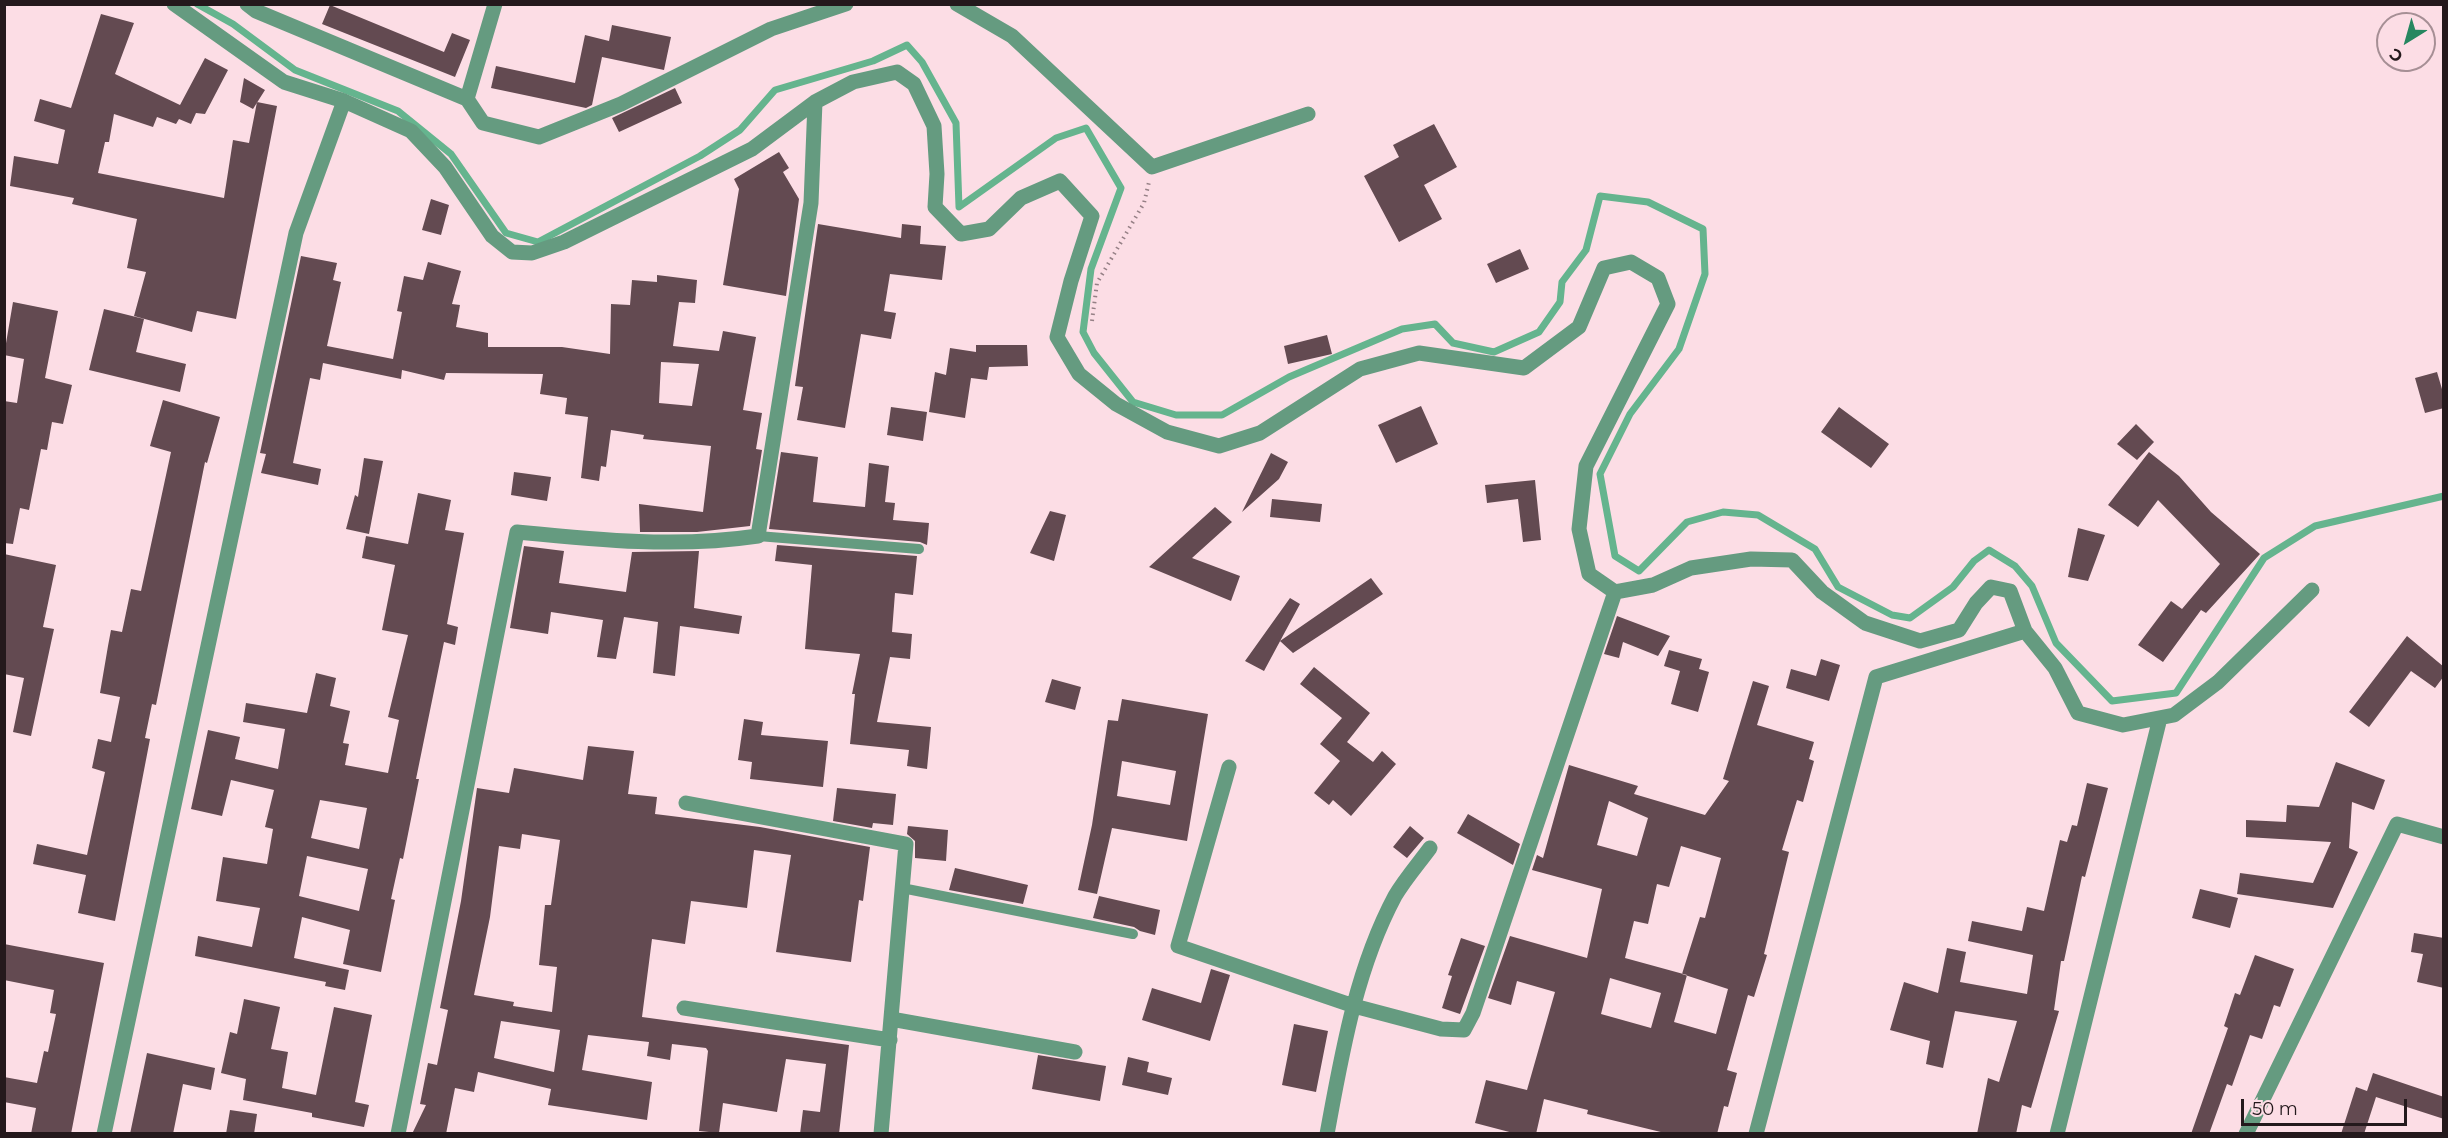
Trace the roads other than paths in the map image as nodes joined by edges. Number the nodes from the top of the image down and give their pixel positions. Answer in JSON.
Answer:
{"nodes":[{"id":1,"x":174,"y":4,"type":"edge"},
{"id":2,"x":247,"y":4,"type":"edge"},
{"id":3,"x":495,"y":4,"type":"edge"},
{"id":4,"x":846,"y":4,"type":"edge"},
{"id":5,"x":957,"y":4,"type":"edge"},
{"id":6,"x":467,"y":99,"type":"junction"},
{"id":7,"x":344,"y":101,"type":"junction"},
{"id":8,"x":815,"y":102,"type":"junction"},
{"id":9,"x":1308,"y":114,"type":"dead end"},
{"id":10,"x":758,"y":536,"type":"junction"},
{"id":11,"x":919,"y":549,"type":"dead end"},
{"id":12,"x":2312,"y":590,"type":"dead end"},
{"id":13,"x":1615,"y":592,"type":"junction"},
{"id":14,"x":2025,"y":631,"type":"junction"},
{"id":15,"x":2160,"y":718,"type":"junction"},
{"id":16,"x":1229,"y":767,"type":"dead end"},
{"id":17,"x":686,"y":803,"type":"dead end"},
{"id":18,"x":2444,"y":837,"type":"edge"},
{"id":19,"x":1430,"y":848,"type":"dead end"},
{"id":20,"x":902,"y":888,"type":"junction"},
{"id":21,"x":1133,"y":933,"type":"dead end"},
{"id":22,"x":1354,"y":1006,"type":"junction"},
{"id":23,"x":684,"y":1008,"type":"dead end"},
{"id":24,"x":891,"y":1019,"type":"junction"},
{"id":25,"x":890,"y":1040,"type":"junction"},
{"id":26,"x":1075,"y":1052,"type":"dead end"},
{"id":27,"x":104,"y":1134,"type":"edge"},
{"id":28,"x":398,"y":1134,"type":"edge"},
{"id":29,"x":881,"y":1134,"type":"edge"},
{"id":30,"x":1327,"y":1134,"type":"edge"},
{"id":31,"x":1756,"y":1134,"type":"edge"},
{"id":32,"x":2057,"y":1134,"type":"edge"},
{"id":33,"x":2246,"y":1134,"type":"edge"}],
"edges":[{"from":1,"to":7,"type":"street"},
{"from":2,"to":6,"type":"street"},
{"from":3,"to":6,"type":"street"},
{"from":4,"to":6,"type":"street"},
{"from":5,"to":9,"type":"street"},
{"from":7,"to":8,"type":"street"},
{"from":7,"to":27,"type":"street"},
{"from":8,"to":10,"type":"street"},
{"from":8,"to":13,"type":"street"},
{"from":10,"to":11,"type":"lane"},
{"from":10,"to":28,"type":"street"},
{"from":12,"to":15,"type":"street"},
{"from":13,"to":14,"type":"street"},
{"from":13,"to":22,"type":"street"},
{"from":14,"to":15,"type":"street"},
{"from":14,"to":31,"type":"street"},
{"from":15,"to":32,"type":"street"},
{"from":16,"to":22,"type":"street"},
{"from":17,"to":20,"type":"street"},
{"from":18,"to":33,"type":"street"},
{"from":19,"to":22,"type":"street"},
{"from":20,"to":21,"type":"lane"},
{"from":20,"to":24,"type":"street"},
{"from":22,"to":30,"type":"street"},
{"from":23,"to":25,"type":"street"},
{"from":24,"to":25,"type":"street"},
{"from":24,"to":26,"type":"street"},
{"from":25,"to":29,"type":"street"}]}
